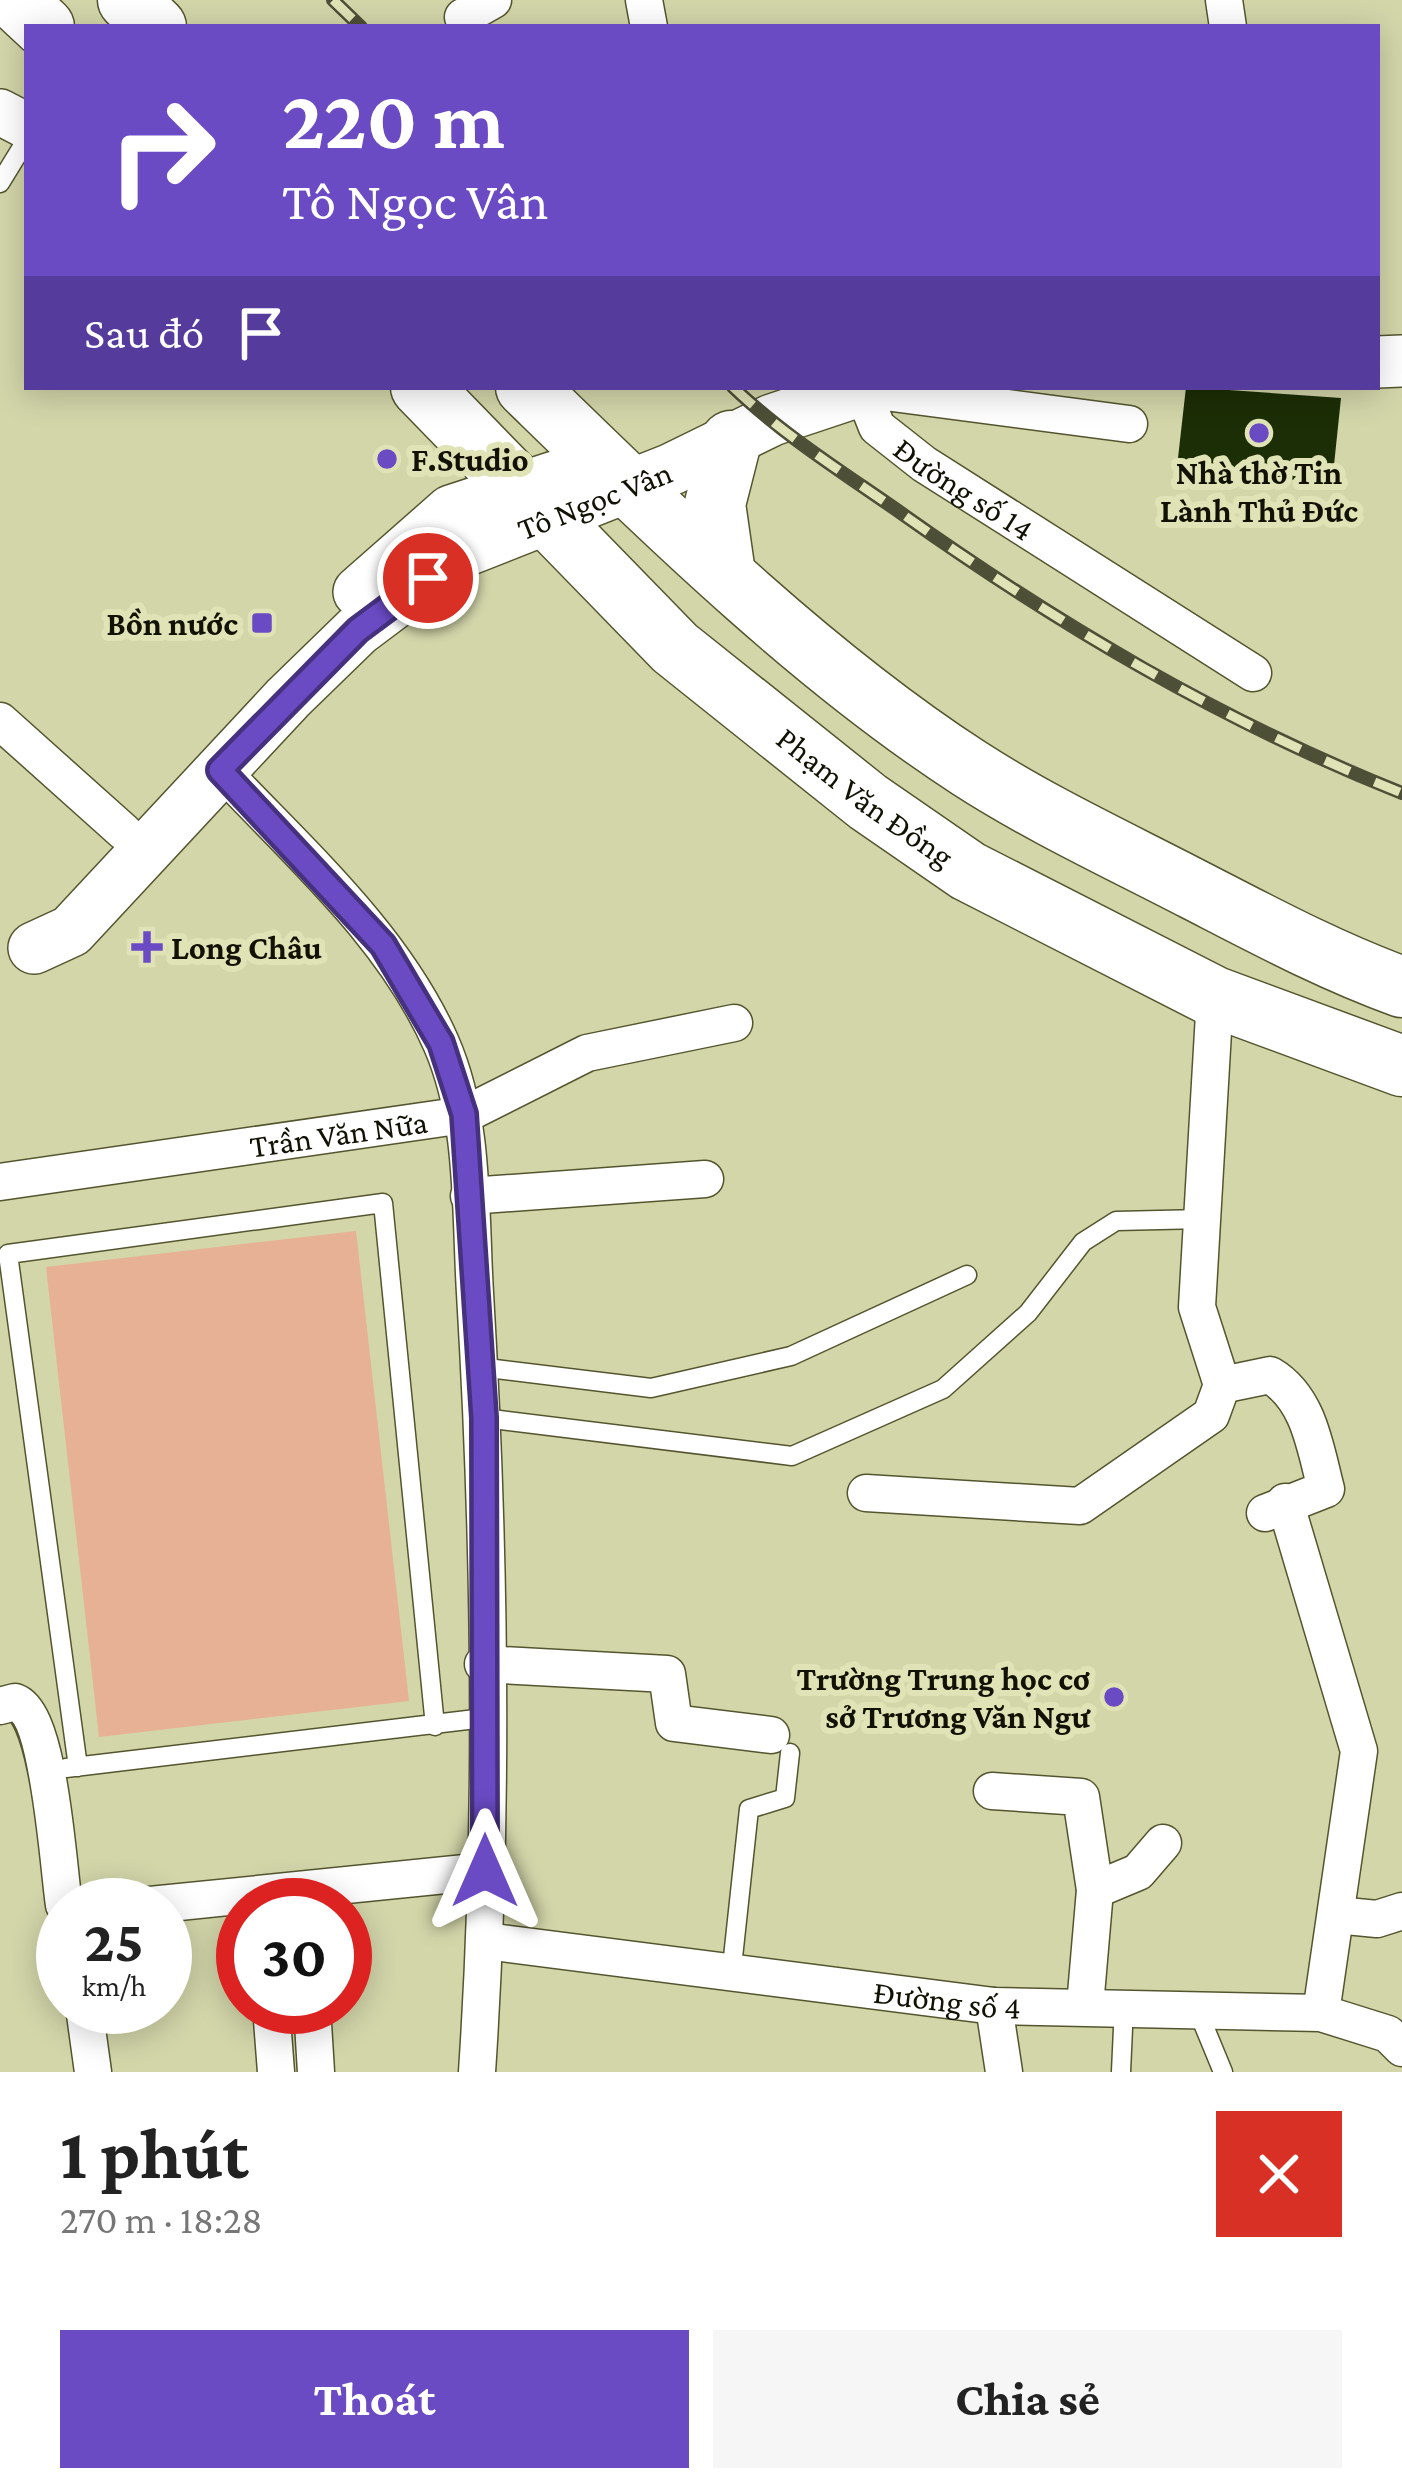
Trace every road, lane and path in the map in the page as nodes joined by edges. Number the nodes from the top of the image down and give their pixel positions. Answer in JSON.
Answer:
{"nodes":[{"id":1,"x":15,"y":0,"type":"edge"},
{"id":2,"x":128,"y":0,"type":"edge"},
{"id":3,"x":41,"y":24,"type":"edge"},
{"id":4,"x":153,"y":24,"type":"edge"},
{"id":5,"x":24,"y":144,"type":"edge"},
{"id":6,"x":0,"y":183,"type":"edge"},
{"id":7,"x":424,"y":390,"type":"edge"},
{"id":8,"x":779,"y":390,"type":"edge"},
{"id":9,"x":861,"y":390,"type":"edge"},
{"id":10,"x":868,"y":390,"type":"edge"},
{"id":11,"x":882,"y":390,"type":"edge"},
{"id":12,"x":530,"y":391,"type":"edge"},
{"id":13,"x":1129,"y":424,"type":"dead end"},
{"id":14,"x":731,"y":441,"type":"junction"},
{"id":15,"x":616,"y":476,"type":"junction"},
{"id":16,"x":533,"y":502,"type":"junction"},
{"id":17,"x":725,"y":574,"type":"junction"},
{"id":18,"x":1253,"y":674,"type":"dead end"},
{"id":19,"x":0,"y":721,"type":"edge"},
{"id":20,"x":220,"y":770,"type":"junction"},
{"id":21,"x":124,"y":832,"type":"junction"},
{"id":22,"x":17,"y":963,"type":"edge"},
{"id":23,"x":1402,"y":986,"type":"edge"},
{"id":24,"x":1215,"y":997,"type":"junction"},
{"id":25,"x":734,"y":1023,"type":"dead end"},
{"id":26,"x":1402,"y":1066,"type":"edge"},
{"id":27,"x":464,"y":1114,"type":"junction"},
{"id":28,"x":705,"y":1180,"type":"dead end"},
{"id":29,"x":0,"y":1183,"type":"edge"},
{"id":30,"x":469,"y":1196,"type":"junction"},
{"id":31,"x":1204,"y":1219,"type":"junction"},
{"id":32,"x":967,"y":1275,"type":"dead end"},
{"id":33,"x":479,"y":1367,"type":"junction"},
{"id":34,"x":1222,"y":1385,"type":"junction"},
{"id":35,"x":484,"y":1418,"type":"junction"},
{"id":36,"x":866,"y":1493,"type":"dead end"},
{"id":37,"x":483,"y":1664,"type":"junction"},
{"id":38,"x":0,"y":1706,"type":"edge"},
{"id":39,"x":484,"y":1718,"type":"junction"},
{"id":40,"x":435,"y":1726,"type":"junction"},
{"id":41,"x":781,"y":1744,"type":"joint"},
{"id":42,"x":62,"y":1768,"type":"junction"},
{"id":43,"x":992,"y":1791,"type":"dead end"},
{"id":44,"x":1162,"y":1843,"type":"dead end"},
{"id":45,"x":485,"y":1871,"type":"junction"},
{"id":46,"x":64,"y":1878,"type":"edge"},
{"id":47,"x":1095,"y":1890,"type":"junction"},
{"id":48,"x":192,"y":1901,"type":"edge"},
{"id":49,"x":1402,"y":1911,"type":"edge"},
{"id":50,"x":1336,"y":1915,"type":"junction"},
{"id":51,"x":485,"y":1941,"type":"junction"},
{"id":52,"x":731,"y":1976,"type":"junction"},
{"id":53,"x":994,"y":2006,"type":"junction"},
{"id":54,"x":1085,"y":2006,"type":"junction"},
{"id":55,"x":1124,"y":2006,"type":"junction"},
{"id":56,"x":1197,"y":2008,"type":"junction"},
{"id":57,"x":1322,"y":2013,"type":"junction"},
{"id":58,"x":88,"y":2034,"type":"edge"},
{"id":59,"x":273,"y":2034,"type":"edge"},
{"id":60,"x":314,"y":2034,"type":"edge"},
{"id":61,"x":1402,"y":2048,"type":"edge"},
{"id":62,"x":92,"y":2072,"type":"edge"},
{"id":63,"x":276,"y":2072,"type":"edge"},
{"id":64,"x":316,"y":2072,"type":"edge"},
{"id":65,"x":477,"y":2072,"type":"edge"},
{"id":66,"x":1004,"y":2072,"type":"edge"},
{"id":67,"x":1120,"y":2072,"type":"edge"},
{"id":68,"x":1223,"y":2072,"type":"edge"}],
"edges":[{"from":1,"to":3,"type":"highway"},
{"from":2,"to":4,"type":"highway"},
{"from":5,"to":6,"type":"lane"},
{"from":7,"to":16,"type":"highway","name":"Phạm Văn Đồng"},
{"from":8,"to":15,"type":"main road","name":"Tô Ngọc Vân"},
{"from":9,"to":14,"type":"main road","name":"Tô Ngọc Vân"},
{"from":10,"to":18,"type":"street","name":"Đường số 14"},
{"from":11,"to":13,"type":"street","name":"Đường số 14"},
{"from":12,"to":15,"type":"highway"},
{"from":14,"to":15,"type":"main road","name":"Tô Ngọc Vân"},
{"from":14,"to":17,"type":"highway"},
{"from":15,"to":16,"type":"main road","name":"Tô Ngọc Vân"},
{"from":15,"to":17,"type":"highway"},
{"from":16,"to":20,"type":"main road","name":"Tô Ngọc Vân"},
{"from":16,"to":21,"type":"main road","name":"Tô Ngọc Vân"},
{"from":16,"to":24,"type":"highway","name":"Phạm Văn Đồng"},
{"from":17,"to":23,"type":"highway"},
{"from":19,"to":21,"type":"street"},
{"from":20,"to":22,"type":"main road","name":"Tô Ngọc Vân"},
{"from":20,"to":27,"type":"street"},
{"from":21,"to":22,"type":"main road","name":"Tô Ngọc Vân"},
{"from":24,"to":26,"type":"highway","name":"Phạm Văn Đồng"},
{"from":24,"to":31,"type":"street"},
{"from":25,"to":27,"type":"street","name":"Trần Văn Nữa"},
{"from":27,"to":29,"type":"street","name":"Trần Văn Nữa"},
{"from":27,"to":30,"type":"street"},
{"from":28,"to":30,"type":"street"},
{"from":30,"to":33,"type":"street"},
{"from":31,"to":34,"type":"street"},
{"from":31,"to":35,"type":"lane"},
{"from":32,"to":33,"type":"lane"},
{"from":33,"to":35,"type":"street"},
{"from":34,"to":36,"type":"street"},
{"from":34,"to":50,"type":"street"},
{"from":35,"to":37,"type":"street"},
{"from":37,"to":39,"type":"street"},
{"from":37,"to":41,"type":"street"},
{"from":38,"to":42,"type":"street"},
{"from":39,"to":40,"type":"lane"},
{"from":39,"to":45,"type":"street"},
{"from":40,"to":42,"type":"lane"},
{"from":40,"to":42,"type":"lane"},
{"from":41,"to":52,"type":"lane"},
{"from":42,"to":46,"type":"street"},
{"from":43,"to":47,"type":"street"},
{"from":44,"to":47,"type":"street"},
{"from":45,"to":48,"type":"street"},
{"from":45,"to":51,"type":"street"},
{"from":47,"to":54,"type":"street"},
{"from":49,"to":50,"type":"street"},
{"from":50,"to":57,"type":"street"},
{"from":51,"to":52,"type":"street","name":"Đường số 4"},
{"from":51,"to":65,"type":"street"},
{"from":52,"to":53,"type":"street","name":"Đường số 4"},
{"from":53,"to":54,"type":"street","name":"Đường số 4"},
{"from":53,"to":66,"type":"street"},
{"from":54,"to":55,"type":"street","name":"Đường số 4"},
{"from":55,"to":56,"type":"street","name":"Đường số 4"},
{"from":55,"to":67,"type":"lane"},
{"from":56,"to":57,"type":"street","name":"Đường số 4"},
{"from":56,"to":68,"type":"lane"},
{"from":57,"to":61,"type":"street","name":"Đường số 4"},
{"from":58,"to":62,"type":"street"},
{"from":59,"to":63,"type":"street"},
{"from":60,"to":64,"type":"street"}]}
